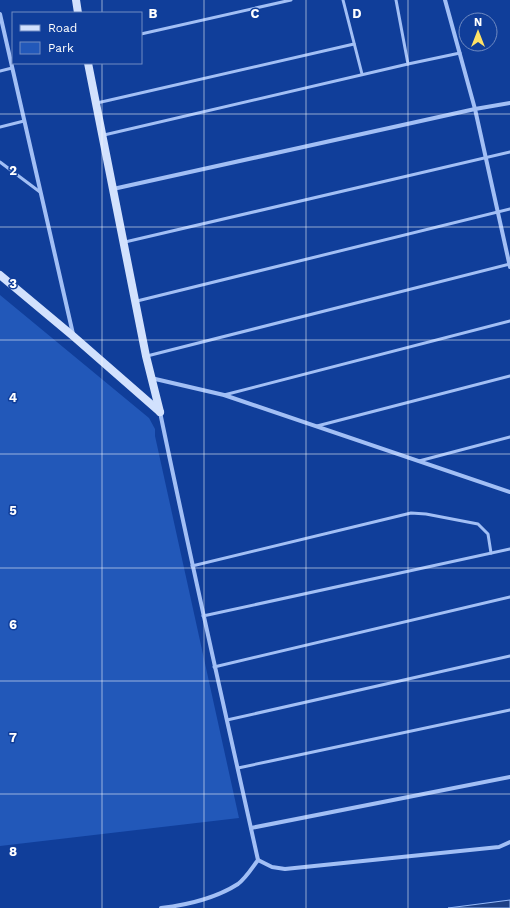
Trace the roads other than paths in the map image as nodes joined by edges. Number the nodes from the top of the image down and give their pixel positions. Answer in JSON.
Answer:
{"nodes":[{"id":1,"x":76,"y":0,"type":"edge"},
{"id":2,"x":291,"y":0,"type":"edge"},
{"id":3,"x":343,"y":0,"type":"edge"},
{"id":4,"x":396,"y":0,"type":"edge"},
{"id":5,"x":445,"y":0,"type":"edge"},
{"id":6,"x":78,"y":12,"type":"edge"},
{"id":7,"x":0,"y":14,"type":"edge"},
{"id":8,"x":1,"y":20,"type":"edge"},
{"id":9,"x":142,"y":34,"type":"edge"},
{"id":10,"x":354,"y":44,"type":"junction"},
{"id":11,"x":460,"y":53,"type":"junction"},
{"id":12,"x":88,"y":64,"type":"edge"},
{"id":13,"x":408,"y":64,"type":"junction"},
{"id":14,"x":12,"y":68,"type":"junction"},
{"id":15,"x":0,"y":71,"type":"edge"},
{"id":16,"x":362,"y":74,"type":"junction"},
{"id":17,"x":96,"y":103,"type":"junction"},
{"id":18,"x":510,"y":103,"type":"edge"},
{"id":19,"x":475,"y":109,"type":"junction"},
{"id":20,"x":24,"y":121,"type":"junction"},
{"id":21,"x":0,"y":127,"type":"edge"},
{"id":22,"x":102,"y":136,"type":"junction"},
{"id":23,"x":510,"y":152,"type":"edge"},
{"id":24,"x":486,"y":157,"type":"junction"},
{"id":25,"x":0,"y":162,"type":"edge"},
{"id":26,"x":113,"y":189,"type":"junction"},
{"id":27,"x":40,"y":192,"type":"junction"},
{"id":28,"x":510,"y":209,"type":"edge"},
{"id":29,"x":498,"y":212,"type":"junction"},
{"id":30,"x":123,"y":242,"type":"junction"},
{"id":31,"x":510,"y":265,"type":"edge"},
{"id":32,"x":0,"y":276,"type":"edge"},
{"id":33,"x":135,"y":301,"type":"junction"},
{"id":34,"x":510,"y":321,"type":"edge"},
{"id":35,"x":73,"y":336,"type":"junction"},
{"id":36,"x":146,"y":356,"type":"junction"},
{"id":37,"x":510,"y":376,"type":"edge"},
{"id":38,"x":151,"y":378,"type":"junction"},
{"id":39,"x":224,"y":394,"type":"junction"},
{"id":40,"x":160,"y":412,"type":"junction"},
{"id":41,"x":317,"y":426,"type":"junction"},
{"id":42,"x":510,"y":437,"type":"edge"},
{"id":43,"x":419,"y":461,"type":"junction"},
{"id":44,"x":510,"y":492,"type":"edge"},
{"id":45,"x":510,"y":549,"type":"edge"},
{"id":46,"x":492,"y":553,"type":"junction"},
{"id":47,"x":192,"y":566,"type":"junction"},
{"id":48,"x":510,"y":597,"type":"edge"},
{"id":49,"x":203,"y":616,"type":"junction"},
{"id":50,"x":510,"y":656,"type":"edge"},
{"id":51,"x":214,"y":667,"type":"junction"},
{"id":52,"x":510,"y":710,"type":"edge"},
{"id":53,"x":227,"y":720,"type":"junction"},
{"id":54,"x":238,"y":768,"type":"junction"},
{"id":55,"x":510,"y":777,"type":"edge"},
{"id":56,"x":251,"y":828,"type":"junction"},
{"id":57,"x":510,"y":842,"type":"edge"},
{"id":58,"x":258,"y":860,"type":"junction"},
{"id":59,"x":161,"y":908,"type":"edge"}],
"edges":[{"from":1,"to":6,"type":"street"},
{"from":2,"to":9,"type":"lane"},
{"from":3,"to":10,"type":"lane"},
{"from":4,"to":13,"type":"lane"},
{"from":5,"to":11,"type":"street"},
{"from":7,"to":8,"type":"street"},
{"from":8,"to":14,"type":"street"},
{"from":10,"to":16,"type":"lane"},
{"from":10,"to":17,"type":"lane"},
{"from":11,"to":13,"type":"lane"},
{"from":11,"to":19,"type":"street"},
{"from":12,"to":17,"type":"street"},
{"from":13,"to":16,"type":"lane"},
{"from":14,"to":15,"type":"lane"},
{"from":14,"to":20,"type":"street"},
{"from":16,"to":22,"type":"lane"},
{"from":17,"to":22,"type":"street"},
{"from":18,"to":19,"type":"street"},
{"from":19,"to":24,"type":"street"},
{"from":19,"to":26,"type":"street"},
{"from":20,"to":21,"type":"lane"},
{"from":20,"to":27,"type":"street"},
{"from":22,"to":26,"type":"street"},
{"from":23,"to":24,"type":"lane"},
{"from":24,"to":29,"type":"street"},
{"from":24,"to":30,"type":"lane"},
{"from":25,"to":27,"type":"lane"},
{"from":26,"to":30,"type":"street"},
{"from":27,"to":35,"type":"street"},
{"from":28,"to":29,"type":"lane"},
{"from":29,"to":31,"type":"street"},
{"from":29,"to":33,"type":"lane"},
{"from":30,"to":33,"type":"street"},
{"from":31,"to":36,"type":"lane"},
{"from":32,"to":35,"type":"street"},
{"from":33,"to":36,"type":"street"},
{"from":34,"to":39,"type":"lane"},
{"from":35,"to":40,"type":"street"},
{"from":36,"to":38,"type":"street"},
{"from":37,"to":41,"type":"lane"},
{"from":38,"to":39,"type":"street"},
{"from":38,"to":40,"type":"street"},
{"from":39,"to":41,"type":"street"},
{"from":40,"to":47,"type":"street"},
{"from":41,"to":43,"type":"street"},
{"from":42,"to":43,"type":"lane"},
{"from":43,"to":44,"type":"street"},
{"from":45,"to":46,"type":"lane"},
{"from":46,"to":47,"type":"lane"},
{"from":46,"to":49,"type":"lane"},
{"from":47,"to":49,"type":"street"},
{"from":48,"to":51,"type":"lane"},
{"from":49,"to":51,"type":"street"},
{"from":50,"to":53,"type":"lane"},
{"from":51,"to":53,"type":"street"},
{"from":52,"to":54,"type":"lane"},
{"from":53,"to":54,"type":"street"},
{"from":54,"to":56,"type":"street"},
{"from":55,"to":56,"type":"street"},
{"from":56,"to":58,"type":"street"},
{"from":57,"to":58,"type":"street"},
{"from":58,"to":59,"type":"street"}]}
